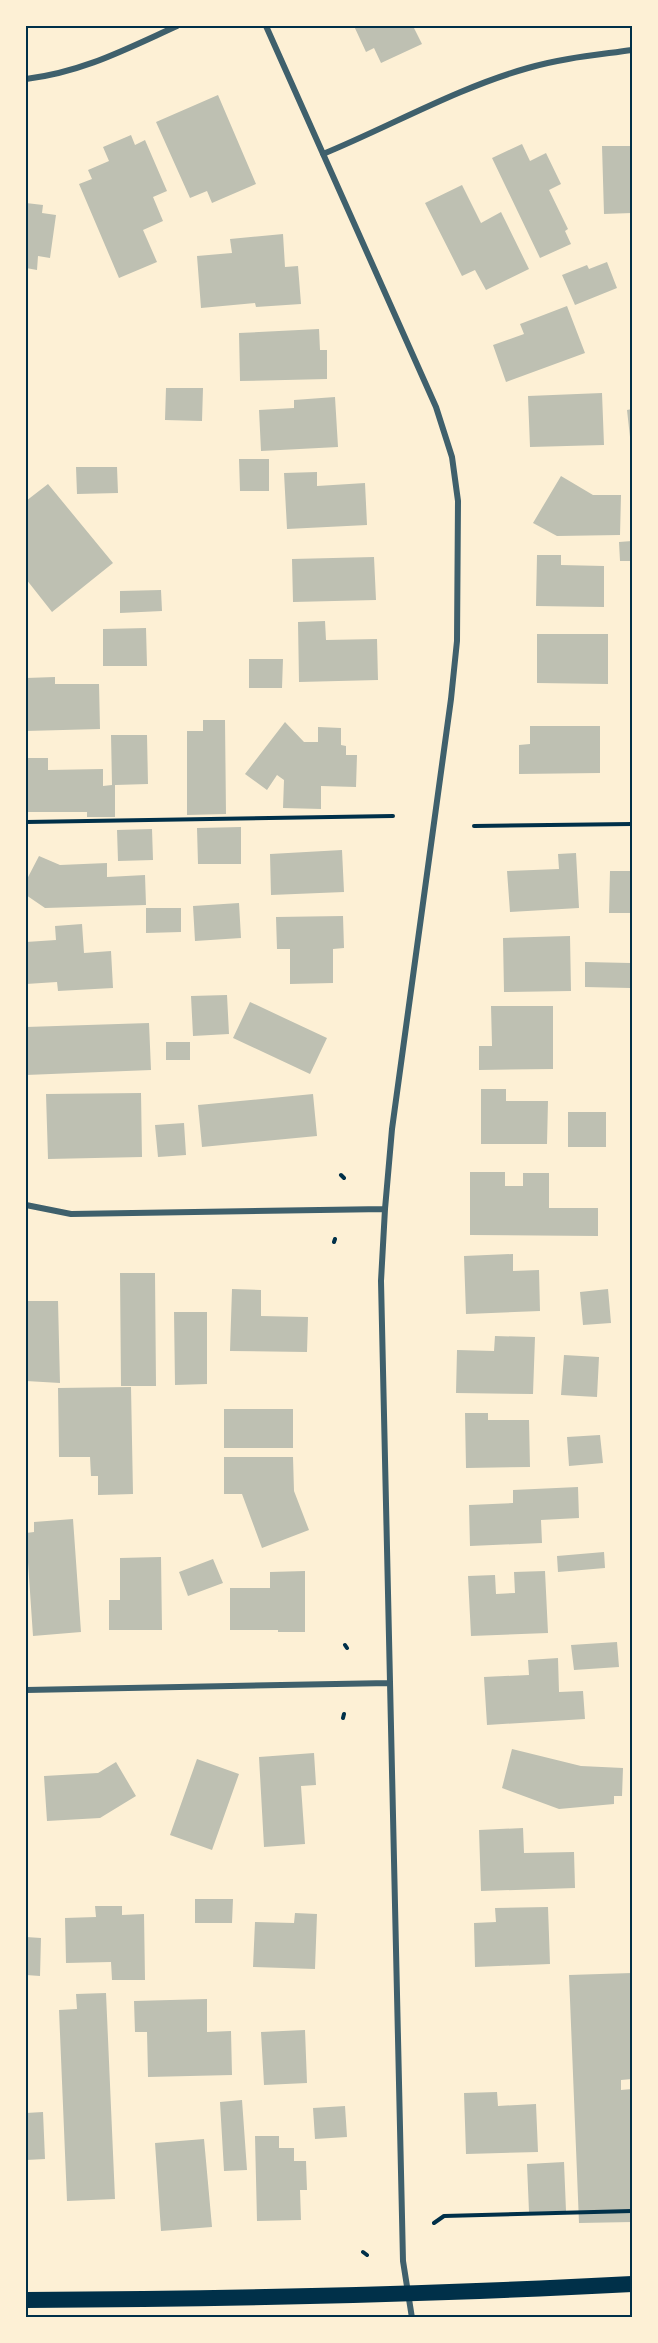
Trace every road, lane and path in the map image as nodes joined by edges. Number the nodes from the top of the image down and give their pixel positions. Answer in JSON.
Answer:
{"nodes":[{"id":1,"x":177,"y":26,"type":"edge"},
{"id":2,"x":266,"y":26,"type":"edge"},
{"id":3,"x":633,"y":51,"type":"edge"},
{"id":4,"x":26,"y":79,"type":"edge"},
{"id":5,"x":323,"y":154,"type":"junction"},
{"id":6,"x":393,"y":816,"type":"dead end"},
{"id":7,"x":26,"y":822,"type":"edge"},
{"id":8,"x":633,"y":824,"type":"edge"},
{"id":9,"x":474,"y":826,"type":"dead end"},
{"id":10,"x":26,"y":1205,"type":"edge"},
{"id":11,"x":385,"y":1209,"type":"junction"},
{"id":12,"x":390,"y":1683,"type":"junction"},
{"id":13,"x":26,"y":1690,"type":"edge"},
{"id":14,"x":633,"y":2211,"type":"edge"},
{"id":15,"x":434,"y":2223,"type":"dead end"},
{"id":16,"x":633,"y":2284,"type":"edge"},
{"id":17,"x":408,"y":2295,"type":"junction"},
{"id":18,"x":26,"y":2300,"type":"edge"},
{"id":19,"x":412,"y":2318,"type":"edge"}],
"edges":[{"from":1,"to":4,"type":"street"},
{"from":2,"to":5,"type":"street"},
{"from":3,"to":5,"type":"street"},
{"from":5,"to":11,"type":"street"},
{"from":6,"to":7,"type":"path"},
{"from":8,"to":9,"type":"path"},
{"from":10,"to":11,"type":"street"},
{"from":11,"to":12,"type":"street"},
{"from":12,"to":13,"type":"street"},
{"from":12,"to":17,"type":"street"},
{"from":14,"to":15,"type":"path"},
{"from":16,"to":17,"type":"highway"},
{"from":17,"to":18,"type":"highway"},
{"from":17,"to":19,"type":"street"}]}
